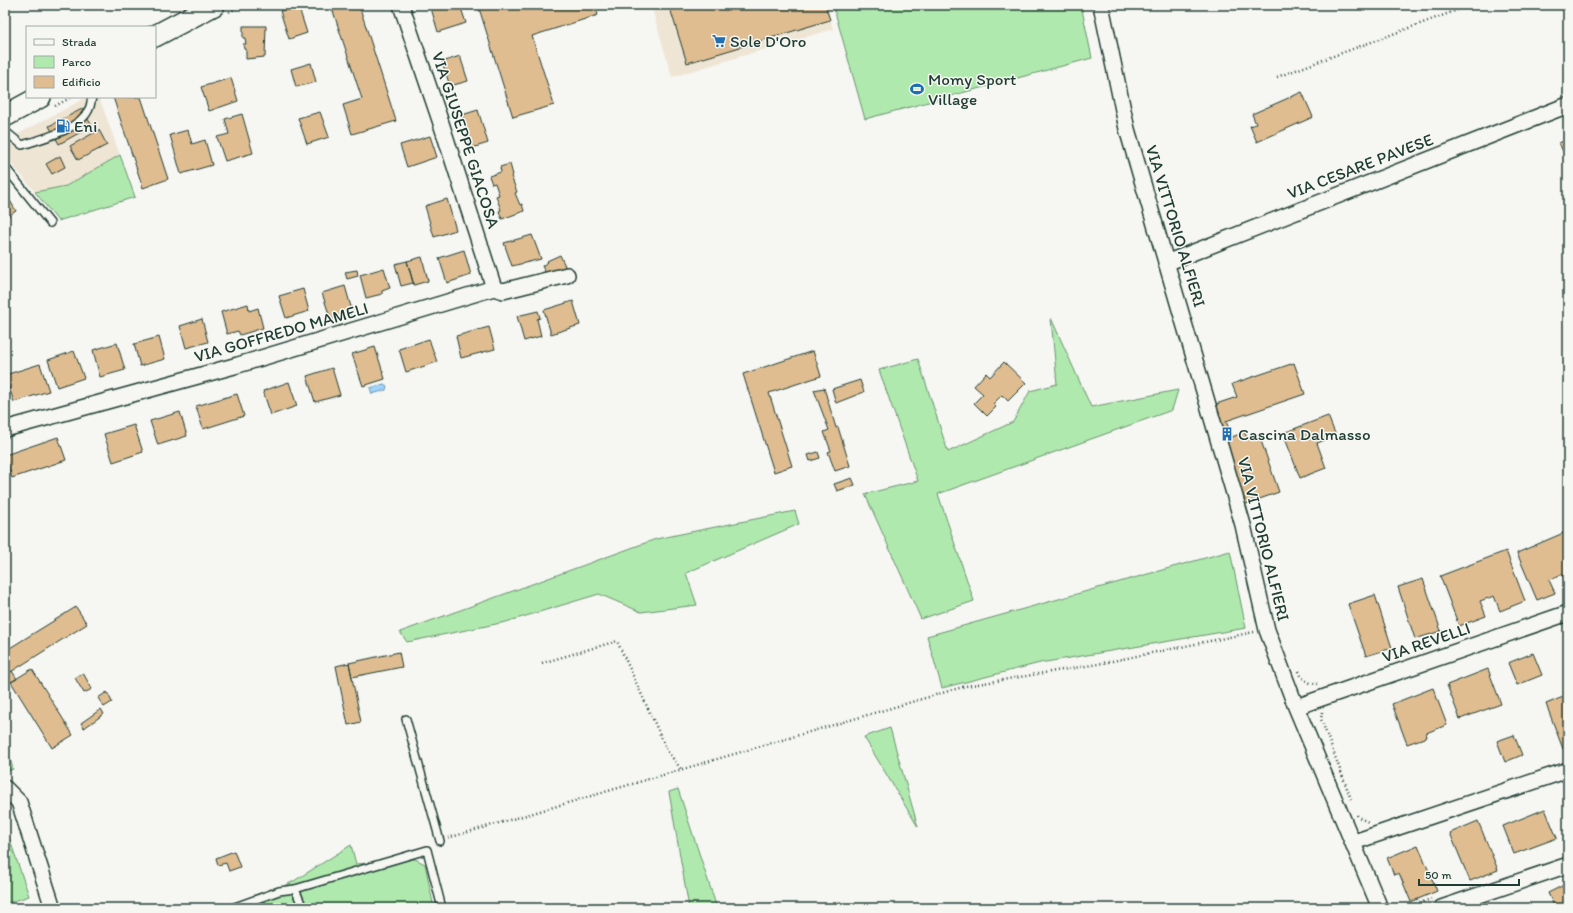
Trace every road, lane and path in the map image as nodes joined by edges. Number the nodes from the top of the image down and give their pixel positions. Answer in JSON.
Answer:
{"nodes":[{"id":1,"x":214,"y":5,"type":"edge"},
{"id":2,"x":401,"y":5,"type":"edge"},
{"id":3,"x":1101,"y":5,"type":"edge"},
{"id":4,"x":1471,"y":5,"type":"edge"},
{"id":5,"x":156,"y":35,"type":"edge"},
{"id":6,"x":1277,"y":77,"type":"dead end"},
{"id":7,"x":38,"y":98,"type":"edge"},
{"id":8,"x":92,"y":98,"type":"edge"},
{"id":9,"x":1568,"y":105,"type":"edge"},
{"id":10,"x":5,"y":116,"type":"edge"},
{"id":11,"x":5,"y":131,"type":"edge"},
{"id":12,"x":5,"y":167,"type":"edge"},
{"id":13,"x":50,"y":223,"type":"dead end"},
{"id":14,"x":1166,"y":263,"type":"junction"},
{"id":15,"x":567,"y":275,"type":"dead end"},
{"id":16,"x":494,"y":288,"type":"junction"},
{"id":17,"x":5,"y":429,"type":"edge"},
{"id":18,"x":1568,"y":613,"type":"edge"},
{"id":19,"x":1267,"y":630,"type":"junction"},
{"id":20,"x":542,"y":663,"type":"dead end"},
{"id":21,"x":1298,"y":669,"type":"dead end"},
{"id":22,"x":1321,"y":683,"type":"dead end"},
{"id":23,"x":1296,"y":707,"type":"junction"},
{"id":24,"x":1325,"y":707,"type":"dead end"},
{"id":25,"x":406,"y":719,"type":"dead end"},
{"id":26,"x":681,"y":769,"type":"junction"},
{"id":27,"x":1568,"y":770,"type":"edge"},
{"id":28,"x":5,"y":788,"type":"edge"},
{"id":29,"x":1353,"y":803,"type":"dead end"},
{"id":30,"x":1355,"y":810,"type":"dead end"},
{"id":31,"x":1372,"y":821,"type":"dead end"},
{"id":32,"x":440,"y":841,"type":"joint"},
{"id":33,"x":1354,"y":842,"type":"junction"},
{"id":34,"x":1568,"y":865,"type":"edge"},
{"id":35,"x":296,"y":889,"type":"junction"},
{"id":36,"x":1385,"y":905,"type":"edge"},
{"id":37,"x":53,"y":908,"type":"edge"},
{"id":38,"x":232,"y":908,"type":"edge"},
{"id":39,"x":303,"y":908,"type":"edge"},
{"id":40,"x":442,"y":908,"type":"edge"},
{"id":41,"x":1401,"y":908,"type":"edge"},
{"id":42,"x":1441,"y":908,"type":"edge"}],
"edges":[{"from":1,"to":5,"type":"main road"},
{"from":2,"to":16,"type":"street","name":"VIA GIUSEPPE GIACOSA"},
{"from":3,"to":14,"type":"street","name":"VIA VITTORIO ALFIERI"},
{"from":4,"to":6,"type":"path"},
{"from":7,"to":10,"type":"main road"},
{"from":8,"to":11,"type":"lane"},
{"from":9,"to":14,"type":"street","name":"VIA CESARE PAVESE"},
{"from":12,"to":13,"type":"lane"},
{"from":14,"to":19,"type":"street","name":"VIA VITTORIO ALFIERI"},
{"from":15,"to":16,"type":"street","name":"VIA GOFFREDO MAMELI"},
{"from":16,"to":17,"type":"street","name":"VIA GOFFREDO MAMELI"},
{"from":18,"to":23,"type":"street","name":"VIA REVELLI"},
{"from":19,"to":23,"type":"street","name":"VIA VITTORIO ALFIERI"},
{"from":19,"to":26,"type":"path"},
{"from":20,"to":26,"type":"path"},
{"from":21,"to":22,"type":"path"},
{"from":23,"to":33,"type":"street","name":"VIA VITTORIO ALFIERI"},
{"from":24,"to":29,"type":"path"},
{"from":25,"to":32,"type":"lane"},
{"from":26,"to":32,"type":"path"},
{"from":27,"to":33,"type":"street"},
{"from":28,"to":37,"type":"street"},
{"from":30,"to":31,"type":"path"},
{"from":33,"to":36,"type":"street","name":"VIA VITTORIO ALFIERI"},
{"from":34,"to":42,"type":"street"},
{"from":35,"to":38,"type":"lane"},
{"from":35,"to":39,"type":"lane"},
{"from":35,"to":40,"type":"lane"},
{"from":36,"to":41,"type":"path"}]}
